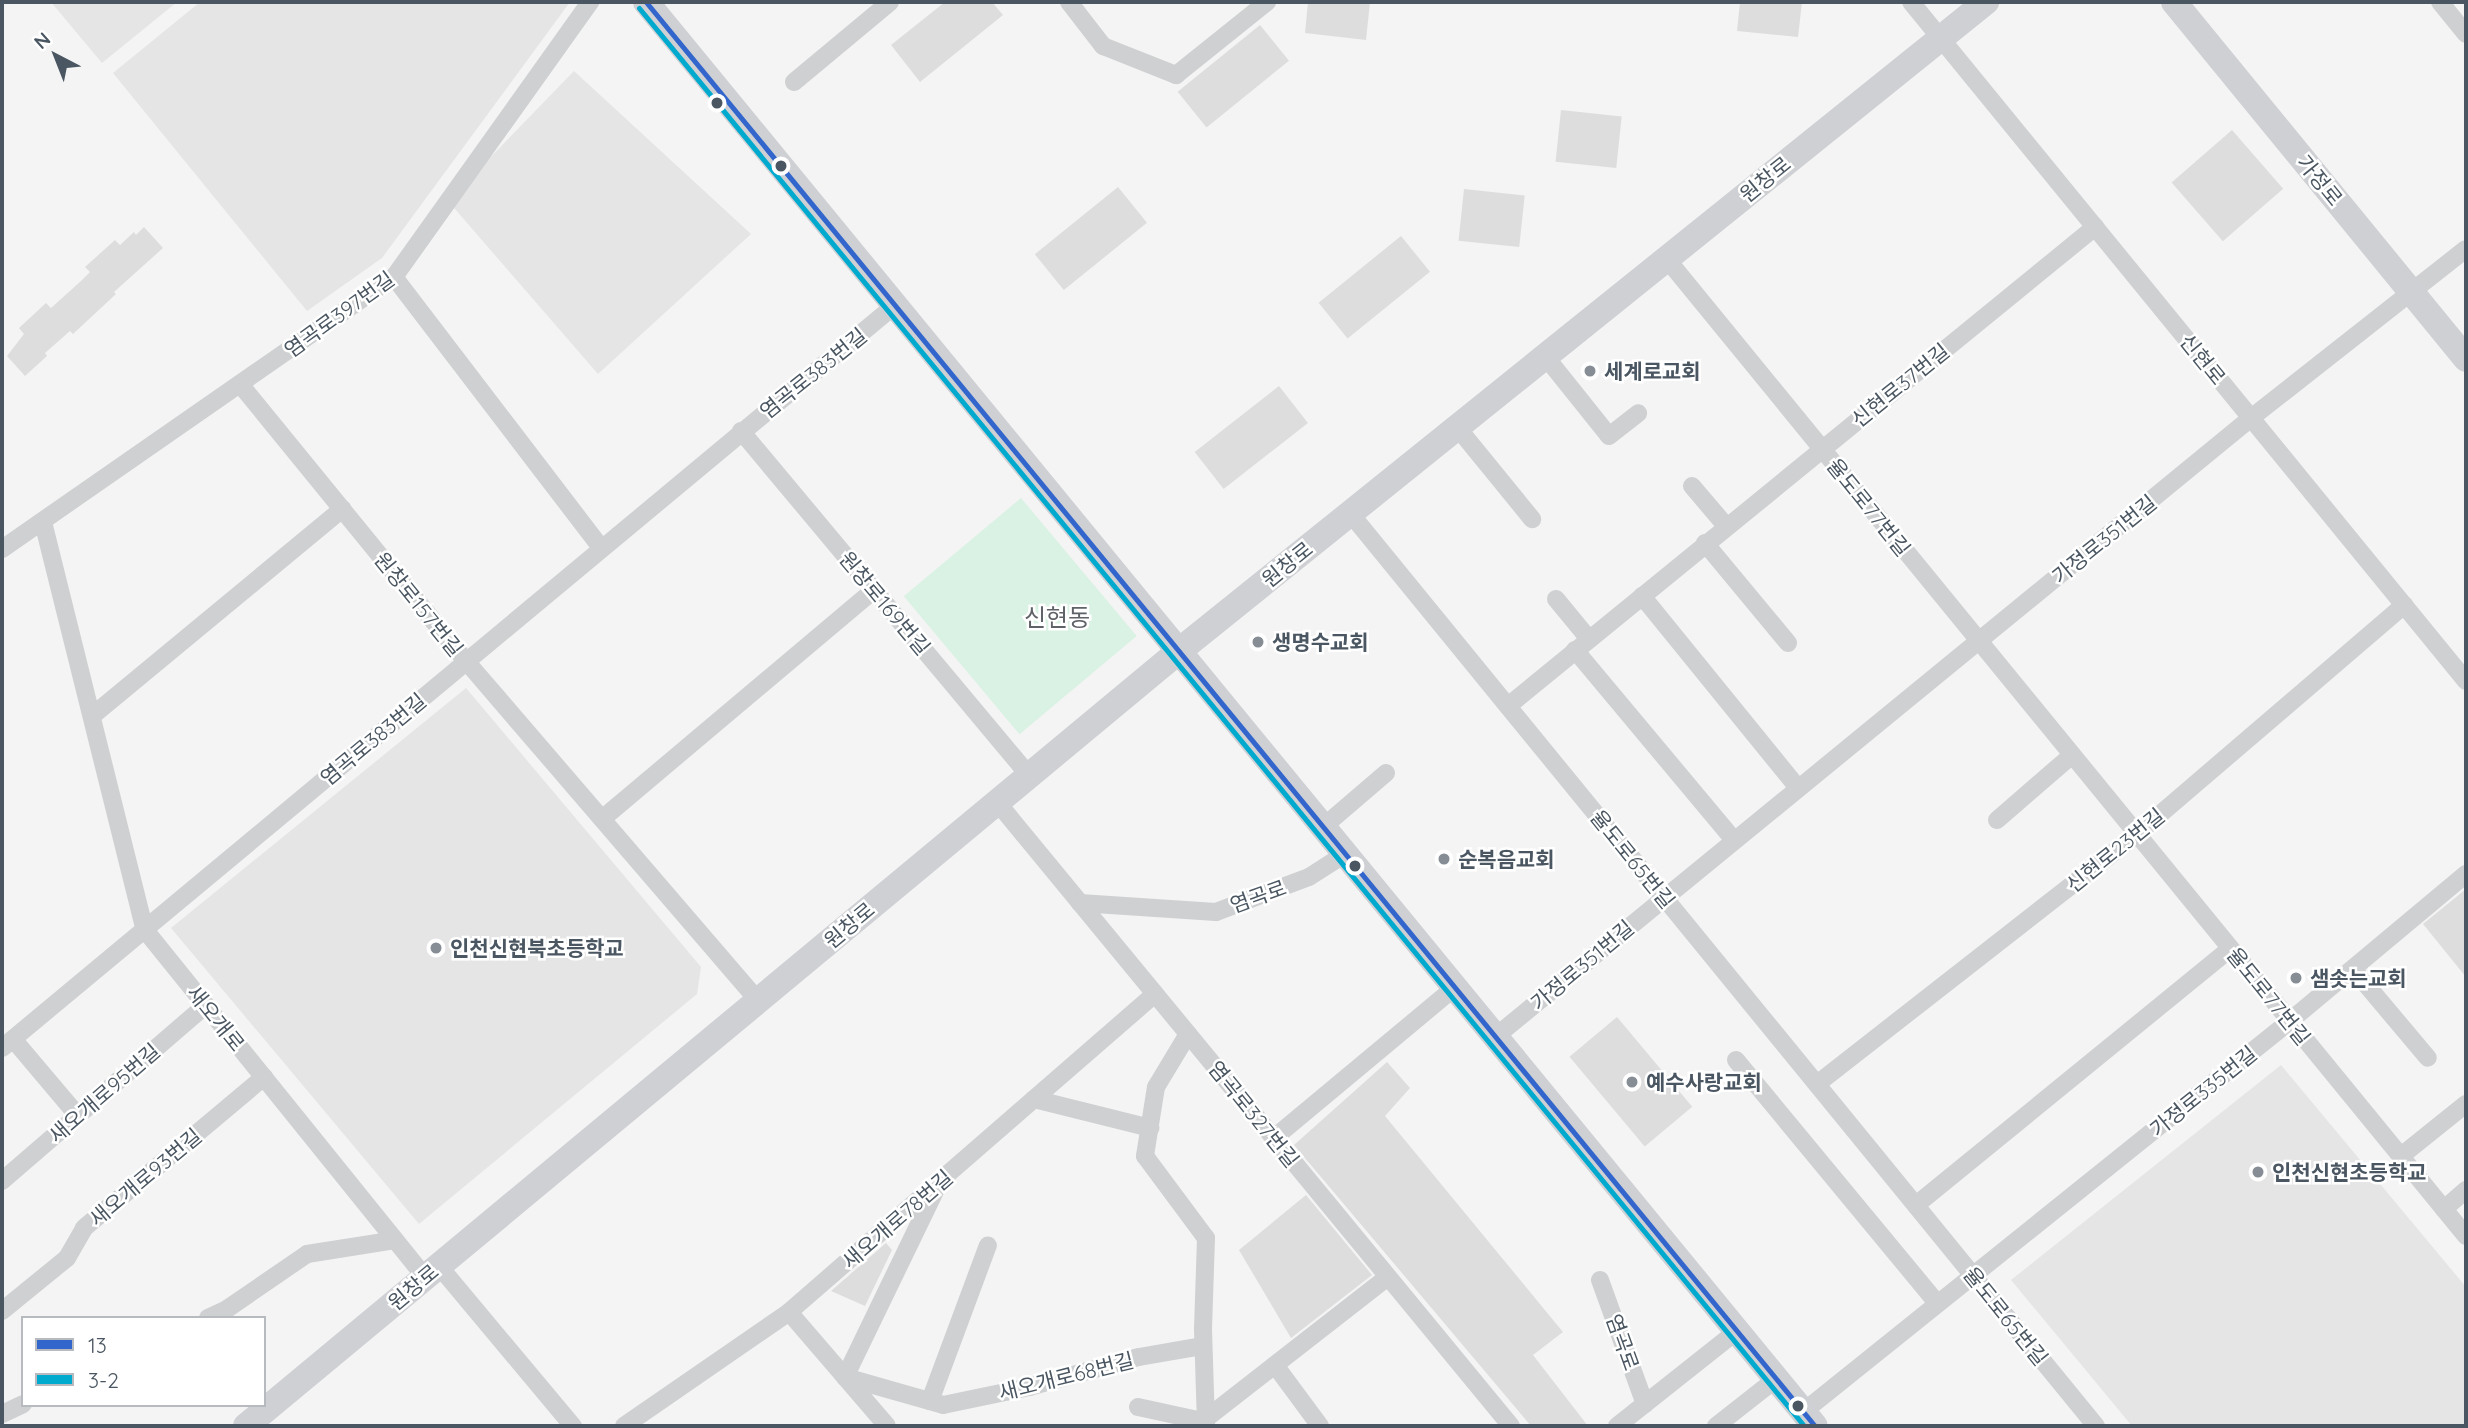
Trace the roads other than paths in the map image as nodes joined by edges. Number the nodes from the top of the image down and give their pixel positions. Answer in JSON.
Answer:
{"nodes":[{"id":1,"x":590,"y":2,"type":"edge"},
{"id":2,"x":646,"y":2,"type":"edge"},
{"id":3,"x":890,"y":2,"type":"edge"},
{"id":4,"x":1069,"y":2,"type":"edge"},
{"id":5,"x":1267,"y":2,"type":"edge"},
{"id":6,"x":1911,"y":2,"type":"edge"},
{"id":7,"x":1986,"y":2,"type":"edge"},
{"id":8,"x":2174,"y":2,"type":"edge"},
{"id":9,"x":2440,"y":2,"type":"edge"},
{"id":10,"x":2466,"y":34,"type":"edge"},
{"id":11,"x":1940,"y":37,"type":"junction"},
{"id":12,"x":794,"y":82,"type":"dead end"},
{"id":13,"x":2095,"y":227,"type":"junction"},
{"id":14,"x":2466,"y":249,"type":"edge"},
{"id":15,"x":1666,"y":258,"type":"junction"},
{"id":16,"x":394,"y":277,"type":"junction"},
{"id":17,"x":2412,"y":293,"type":"junction"},
{"id":18,"x":895,"y":305,"type":"junction"},
{"id":19,"x":1545,"y":356,"type":"junction"},
{"id":20,"x":2466,"y":359,"type":"edge"},
{"id":21,"x":240,"y":384,"type":"junction"},
{"id":22,"x":1638,"y":412,"type":"dead end"},
{"id":23,"x":2251,"y":418,"type":"junction"},
{"id":24,"x":1457,"y":427,"type":"junction"},
{"id":25,"x":741,"y":431,"type":"junction"},
{"id":26,"x":1821,"y":448,"type":"junction"},
{"id":27,"x":1692,"y":486,"type":"dead end"},
{"id":28,"x":342,"y":509,"type":"junction"},
{"id":29,"x":1350,"y":513,"type":"junction"},
{"id":30,"x":1532,"y":519,"type":"dead end"},
{"id":31,"x":43,"y":522,"type":"junction"},
{"id":32,"x":1726,"y":527,"type":"junction"},
{"id":33,"x":1706,"y":543,"type":"junction"},
{"id":34,"x":601,"y":548,"type":"junction"},
{"id":35,"x":2,"y":550,"type":"edge"},
{"id":36,"x":874,"y":590,"type":"junction"},
{"id":37,"x":1642,"y":596,"type":"junction"},
{"id":38,"x":1556,"y":599,"type":"dead end"},
{"id":39,"x":2404,"y":605,"type":"junction"},
{"id":40,"x":1590,"y":639,"type":"junction"},
{"id":41,"x":1979,"y":640,"type":"junction"},
{"id":42,"x":1788,"y":643,"type":"dead end"},
{"id":43,"x":1575,"y":650,"type":"junction"},
{"id":44,"x":1179,"y":651,"type":"junction"},
{"id":45,"x":466,"y":661,"type":"junction"},
{"id":46,"x":2466,"y":681,"type":"edge"},
{"id":47,"x":1508,"y":706,"type":"junction"},
{"id":48,"x":92,"y":716,"type":"junction"},
{"id":49,"x":2073,"y":755,"type":"junction"},
{"id":50,"x":1386,"y":773,"type":"dead end"},
{"id":51,"x":1029,"y":776,"type":"junction"},
{"id":52,"x":1798,"y":788,"type":"junction"},
{"id":53,"x":997,"y":802,"type":"junction"},
{"id":54,"x":602,"y":819,"type":"junction"},
{"id":55,"x":1997,"y":820,"type":"dead end"},
{"id":56,"x":1323,"y":827,"type":"junction"},
{"id":57,"x":2137,"y":834,"type":"junction"},
{"id":58,"x":1734,"y":840,"type":"junction"},
{"id":59,"x":1345,"y":854,"type":"junction"},
{"id":60,"x":2466,"y":874,"type":"edge"},
{"id":61,"x":1664,"y":897,"type":"junction"},
{"id":62,"x":1080,"y":903,"type":"junction"},
{"id":63,"x":145,"y":930,"type":"junction"},
{"id":64,"x":2231,"y":948,"type":"junction"},
{"id":65,"x":2353,"y":969,"type":"junction"},
{"id":66,"x":1454,"y":987,"type":"junction"},
{"id":67,"x":1155,"y":994,"type":"junction"},
{"id":68,"x":758,"y":1000,"type":"junction"},
{"id":69,"x":206,"y":1005,"type":"junction"},
{"id":70,"x":2290,"y":1021,"type":"junction"},
{"id":71,"x":1188,"y":1034,"type":"junction"},
{"id":72,"x":1495,"y":1037,"type":"junction"},
{"id":73,"x":5,"y":1045,"type":"edge"},
{"id":74,"x":2428,"y":1058,"type":"dead end"},
{"id":75,"x":1736,"y":1060,"type":"dead end"},
{"id":76,"x":264,"y":1077,"type":"junction"},
{"id":77,"x":1817,"y":1084,"type":"junction"},
{"id":78,"x":1034,"y":1099,"type":"junction"},
{"id":79,"x":2466,"y":1104,"type":"edge"},
{"id":80,"x":78,"y":1116,"type":"junction"},
{"id":81,"x":1150,"y":1128,"type":"junction"},
{"id":82,"x":1274,"y":1138,"type":"junction"},
{"id":83,"x":2401,"y":1156,"type":"junction"},
{"id":84,"x":2,"y":1181,"type":"edge"},
{"id":85,"x":940,"y":1181,"type":"junction"},
{"id":86,"x":2466,"y":1191,"type":"edge"},
{"id":87,"x":1916,"y":1205,"type":"junction"},
{"id":88,"x":2444,"y":1209,"type":"junction"},
{"id":89,"x":2466,"y":1236,"type":"edge"},
{"id":90,"x":395,"y":1240,"type":"junction"},
{"id":91,"x":988,"y":1245,"type":"dead end"},
{"id":92,"x":432,"y":1271,"type":"junction"},
{"id":93,"x":1973,"y":1275,"type":"junction"},
{"id":94,"x":1388,"y":1277,"type":"junction"},
{"id":95,"x":1600,"y":1280,"type":"dead end"},
{"id":96,"x":1937,"y":1303,"type":"junction"},
{"id":97,"x":2,"y":1311,"type":"edge"},
{"id":98,"x":789,"y":1312,"type":"junction"},
{"id":99,"x":212,"y":1316,"type":"edge"},
{"id":100,"x":1737,"y":1331,"type":"junction"},
{"id":101,"x":1203,"y":1346,"type":"junction"},
{"id":102,"x":1275,"y":1365,"type":"junction"},
{"id":103,"x":845,"y":1377,"type":"junction"},
{"id":104,"x":1776,"y":1378,"type":"junction"},
{"id":105,"x":930,"y":1401,"type":"junction"},
{"id":106,"x":1646,"y":1404,"type":"junction"},
{"id":107,"x":21,"y":1405,"type":"edge"},
{"id":108,"x":1138,"y":1407,"type":"dead end"},
{"id":109,"x":2,"y":1416,"type":"edge"},
{"id":110,"x":1809,"y":1419,"type":"edge"},
{"id":111,"x":1202,"y":1424,"type":"edge"},
{"id":112,"x":8,"y":1426,"type":"edge"},
{"id":113,"x":246,"y":1426,"type":"edge"},
{"id":114,"x":573,"y":1426,"type":"edge"},
{"id":115,"x":624,"y":1426,"type":"edge"},
{"id":116,"x":887,"y":1426,"type":"edge"},
{"id":117,"x":1320,"y":1426,"type":"edge"},
{"id":118,"x":1511,"y":1426,"type":"edge"},
{"id":119,"x":1617,"y":1426,"type":"edge"},
{"id":120,"x":1716,"y":1426,"type":"edge"},
{"id":121,"x":2096,"y":1426,"type":"edge"}],
"edges":[{"from":1,"to":16,"type":"street","name":"염곡로397번길"},
{"from":2,"to":18,"type":"street"},
{"from":3,"to":12,"type":"street"},
{"from":4,"to":5,"type":"street"},
{"from":6,"to":11,"type":"street","name":"신현로"},
{"from":7,"to":11,"type":"street","name":"원창로"},
{"from":8,"to":17,"type":"street","name":"가정로"},
{"from":9,"to":10,"type":"street"},
{"from":11,"to":13,"type":"street","name":"신현로"},
{"from":11,"to":15,"type":"street","name":"원창로"},
{"from":13,"to":23,"type":"street","name":"신현로"},
{"from":13,"to":26,"type":"street","name":"신현로37번길"},
{"from":14,"to":17,"type":"street","name":"가정로351번길"},
{"from":15,"to":19,"type":"street","name":"원창로"},
{"from":15,"to":26,"type":"street","name":"율도로77번길"},
{"from":16,"to":21,"type":"street","name":"염곡로397번길"},
{"from":16,"to":34,"type":"street"},
{"from":17,"to":20,"type":"street","name":"가정로"},
{"from":17,"to":23,"type":"street","name":"가정로351번길"},
{"from":18,"to":25,"type":"street","name":"염곡로383번길"},
{"from":18,"to":44,"type":"street"},
{"from":19,"to":22,"type":"street"},
{"from":19,"to":24,"type":"street","name":"원창로"},
{"from":21,"to":28,"type":"street","name":"원창로157번길"},
{"from":21,"to":31,"type":"street","name":"염곡로397번길"},
{"from":23,"to":39,"type":"street","name":"신현로"},
{"from":23,"to":41,"type":"street","name":"가정로351번길"},
{"from":24,"to":29,"type":"street","name":"원창로"},
{"from":24,"to":30,"type":"street"},
{"from":25,"to":34,"type":"street","name":"염곡로383번길"},
{"from":25,"to":36,"type":"street","name":"원창로169번길"},
{"from":26,"to":32,"type":"street","name":"신현로37번길"},
{"from":26,"to":41,"type":"street","name":"율도로77번길"},
{"from":27,"to":32,"type":"street"},
{"from":28,"to":45,"type":"street","name":"원창로157번길"},
{"from":28,"to":48,"type":"street"},
{"from":29,"to":44,"type":"street","name":"원창로"},
{"from":29,"to":47,"type":"street","name":"율도로65번길"},
{"from":31,"to":35,"type":"street","name":"염곡로397번길"},
{"from":31,"to":48,"type":"street","name":"새오개로"},
{"from":32,"to":33,"type":"street","name":"신현로37번길"},
{"from":33,"to":37,"type":"street","name":"신현로37번길"},
{"from":33,"to":42,"type":"street"},
{"from":34,"to":45,"type":"street","name":"염곡로383번길"},
{"from":36,"to":51,"type":"street","name":"원창로169번길"},
{"from":36,"to":54,"type":"street"},
{"from":37,"to":40,"type":"street","name":"신현로37번길"},
{"from":37,"to":52,"type":"street"},
{"from":38,"to":40,"type":"street"},
{"from":39,"to":46,"type":"street","name":"신현로"},
{"from":39,"to":57,"type":"street","name":"신현로23번길"},
{"from":40,"to":43,"type":"street","name":"신현로37번길"},
{"from":41,"to":49,"type":"street","name":"율도로77번길"},
{"from":41,"to":52,"type":"street","name":"가정로351번길"},
{"from":43,"to":47,"type":"street","name":"신현로37번길"},
{"from":43,"to":58,"type":"street"},
{"from":44,"to":51,"type":"street","name":"원창로"},
{"from":44,"to":56,"type":"street"},
{"from":45,"to":54,"type":"street","name":"원창로157번길"},
{"from":45,"to":63,"type":"street","name":"염곡로383번길"},
{"from":47,"to":61,"type":"street","name":"율도로65번길"},
{"from":48,"to":63,"type":"street","name":"새오개로"},
{"from":49,"to":55,"type":"street"},
{"from":49,"to":57,"type":"street","name":"율도로77번길"},
{"from":50,"to":56,"type":"street"},
{"from":51,"to":53,"type":"street","name":"원창로"},
{"from":52,"to":58,"type":"street","name":"가정로351번길"},
{"from":53,"to":62,"type":"street","name":"염곡로327번길"},
{"from":53,"to":68,"type":"street","name":"원창로"},
{"from":54,"to":68,"type":"street","name":"원창로157번길"},
{"from":56,"to":59,"type":"street"},
{"from":57,"to":64,"type":"street","name":"율도로77번길"},
{"from":57,"to":77,"type":"street","name":"신현로23번길"},
{"from":58,"to":61,"type":"street","name":"가정로351번길"},
{"from":59,"to":62,"type":"street","name":"염곡로"},
{"from":59,"to":66,"type":"street"},
{"from":60,"to":65,"type":"street","name":"가정로335번길"},
{"from":61,"to":72,"type":"street","name":"가정로351번길"},
{"from":61,"to":77,"type":"street","name":"율도로65번길"},
{"from":62,"to":67,"type":"street","name":"염곡로327번길"},
{"from":63,"to":69,"type":"street","name":"새오개로"},
{"from":63,"to":73,"type":"street","name":"염곡로383번길"},
{"from":64,"to":70,"type":"street","name":"율도로77번길"},
{"from":64,"to":87,"type":"street"},
{"from":65,"to":70,"type":"street","name":"가정로335번길"},
{"from":65,"to":74,"type":"street"},
{"from":66,"to":72,"type":"street"},
{"from":66,"to":82,"type":"street"},
{"from":67,"to":71,"type":"street","name":"염곡로327번길"},
{"from":67,"to":78,"type":"street","name":"새오개로78번길"},
{"from":68,"to":92,"type":"street","name":"원창로"},
{"from":69,"to":76,"type":"street","name":"새오개로"},
{"from":69,"to":80,"type":"street","name":"새오개로95번길"},
{"from":70,"to":83,"type":"street","name":"율도로77번길"},
{"from":70,"to":93,"type":"street","name":"가정로335번길"},
{"from":71,"to":81,"type":"street"},
{"from":71,"to":82,"type":"street","name":"염곡로327번길"},
{"from":72,"to":100,"type":"street"},
{"from":73,"to":80,"type":"street"},
{"from":75,"to":96,"type":"street"},
{"from":76,"to":90,"type":"street","name":"새오개로"},
{"from":76,"to":97,"type":"street","name":"새오개로93번길"},
{"from":77,"to":87,"type":"street","name":"율도로65번길"},
{"from":78,"to":81,"type":"street"},
{"from":78,"to":85,"type":"street","name":"새오개로78번길"},
{"from":79,"to":83,"type":"street"},
{"from":80,"to":84,"type":"street","name":"새오개로95번길"},
{"from":81,"to":101,"type":"street"},
{"from":82,"to":94,"type":"street","name":"염곡로327번길"},
{"from":83,"to":88,"type":"street","name":"율도로77번길"},
{"from":85,"to":98,"type":"street","name":"새오개로78번길"},
{"from":85,"to":103,"type":"street"},
{"from":86,"to":88,"type":"street"},
{"from":87,"to":93,"type":"street","name":"율도로65번길"},
{"from":88,"to":89,"type":"street","name":"율도로77번길"},
{"from":90,"to":92,"type":"street","name":"새오개로"},
{"from":90,"to":99,"type":"street"},
{"from":91,"to":105,"type":"street"},
{"from":92,"to":113,"type":"street","name":"원창로"},
{"from":92,"to":114,"type":"street","name":"새오개로"},
{"from":93,"to":96,"type":"street","name":"가정로335번길"},
{"from":93,"to":121,"type":"street","name":"율도로65번길"},
{"from":94,"to":102,"type":"street"},
{"from":94,"to":118,"type":"street","name":"염곡로327번길"},
{"from":95,"to":106,"type":"street","name":"염곡로"},
{"from":96,"to":110,"type":"street","name":"가정로335번길"},
{"from":98,"to":103,"type":"street"},
{"from":98,"to":115,"type":"street","name":"새오개로78번길"},
{"from":100,"to":104,"type":"street"},
{"from":100,"to":106,"type":"street","name":"염곡로"},
{"from":101,"to":105,"type":"street","name":"새오개로68번길"},
{"from":101,"to":111,"type":"street"},
{"from":102,"to":111,"type":"street"},
{"from":102,"to":117,"type":"street"},
{"from":103,"to":105,"type":"street","name":"새오개로68번길"},
{"from":103,"to":116,"type":"street"},
{"from":104,"to":110,"type":"street"},
{"from":104,"to":120,"type":"street"},
{"from":106,"to":119,"type":"street","name":"염곡로"},
{"from":107,"to":109,"type":"street"},
{"from":108,"to":111,"type":"street"},
{"from":109,"to":112,"type":"street"}]}
